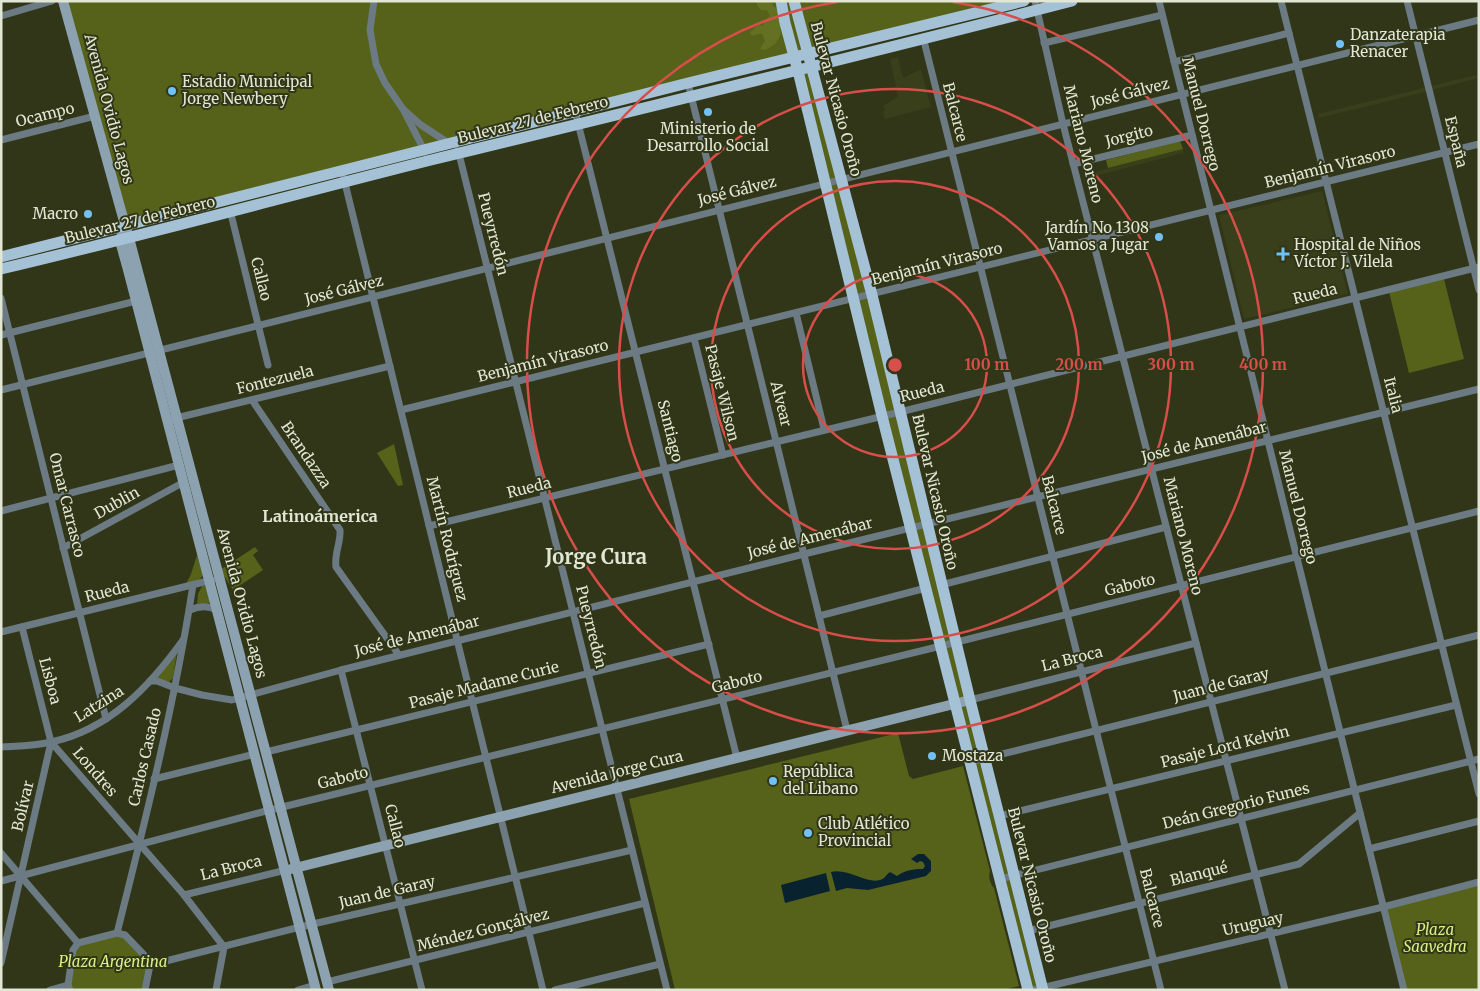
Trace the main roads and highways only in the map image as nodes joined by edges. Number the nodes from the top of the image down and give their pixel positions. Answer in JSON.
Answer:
{"nodes":[{"id":1,"x":64,"y":1,"type":"edge"},
{"id":2,"x":781,"y":1,"type":"edge"},
{"id":3,"x":794,"y":1,"type":"edge"},
{"id":4,"x":1024,"y":1,"type":"edge"},
{"id":5,"x":1072,"y":1,"type":"edge"},
{"id":6,"x":1036,"y":6,"type":"edge"},
{"id":7,"x":808,"y":54,"type":"junction"},
{"id":8,"x":794,"y":57,"type":"junction"},
{"id":9,"x":812,"y":68,"type":"junction"},
{"id":10,"x":798,"y":71,"type":"junction"},
{"id":11,"x":124,"y":225,"type":"junction"},
{"id":12,"x":125,"y":240,"type":"junction"},
{"id":13,"x":1,"y":257,"type":"edge"},
{"id":14,"x":1,"y":269,"type":"edge"},
{"id":15,"x":154,"y":351,"type":"junction"},
{"id":16,"x":172,"y":419,"type":"junction"},
{"id":17,"x":215,"y":580,"type":"junction"},
{"id":18,"x":970,"y":700,"type":"junction"},
{"id":19,"x":955,"y":704,"type":"junction"},
{"id":20,"x":297,"y":867,"type":"junction"},
{"id":21,"x":286,"y":870,"type":"junction"},
{"id":22,"x":328,"y":986,"type":"edge"},
{"id":23,"x":316,"y":988,"type":"edge"},
{"id":24,"x":1040,"y":989,"type":"edge"},
{"id":25,"x":1028,"y":990,"type":"edge"}],
"edges":[{"from":1,"to":11,"type":"main road","name":"Avenida Ovidio Lagos"},
{"from":2,"to":8,"type":"main road","name":"Bulevar Nicasio Oroño"},
{"from":3,"to":7,"type":"main road","name":"Bulevar Nicasio Oroño"},
{"from":4,"to":7,"type":"main road","name":"Bulevar 27 de Febrero"},
{"from":5,"to":6,"type":"main road","name":"Bulevar 27 de Febrero"},
{"from":6,"to":9,"type":"main road","name":"Bulevar 27 de Febrero"},
{"from":7,"to":8,"type":"main road","name":"Bulevar 27 de Febrero"},
{"from":7,"to":9,"type":"main road","name":"Bulevar Nicasio Oroño"},
{"from":8,"to":10,"type":"main road","name":"Bulevar Nicasio Oroño"},
{"from":8,"to":11,"type":"main road","name":"Bulevar 27 de Febrero"},
{"from":9,"to":10,"type":"main road","name":"Bulevar 27 de Febrero"},
{"from":9,"to":18,"type":"main road","name":"Bulevar Nicasio Oroño"},
{"from":10,"to":12,"type":"main road","name":"Bulevar 27 de Febrero"},
{"from":10,"to":19,"type":"main road","name":"Bulevar Nicasio Oroño"},
{"from":11,"to":12,"type":"main road","name":"Avenida Ovidio Lagos"},
{"from":11,"to":13,"type":"main road","name":"Bulevar 27 de Febrero"},
{"from":12,"to":14,"type":"main road","name":"Bulevar 27 de Febrero"},
{"from":12,"to":15,"type":"main road","name":"Avenida Ovidio Lagos"},
{"from":12,"to":15,"type":"main road","name":"Avenida Ovidio Lagos"},
{"from":15,"to":16,"type":"main road","name":"Avenida Ovidio Lagos"},
{"from":16,"to":17,"type":"main road","name":"Avenida Ovidio Lagos"},
{"from":16,"to":17,"type":"main road","name":"Avenida Ovidio Lagos"},
{"from":17,"to":20,"type":"main road","name":"Avenida Ovidio Lagos"},
{"from":17,"to":21,"type":"main road","name":"Avenida Ovidio Lagos"},
{"from":18,"to":19,"type":"main road","name":"La Broca"},
{"from":18,"to":24,"type":"main road","name":"Bulevar Nicasio Oroño"},
{"from":19,"to":20,"type":"main road","name":"Avenida Jorge Cura"},
{"from":19,"to":25,"type":"main road","name":"Bulevar Nicasio Oroño"},
{"from":20,"to":21,"type":"main road","name":"Avenida Jorge Cura"},
{"from":20,"to":22,"type":"main road","name":"Avenida Ovidio Lagos"},
{"from":21,"to":23,"type":"main road","name":"Avenida Ovidio Lagos"}]}
